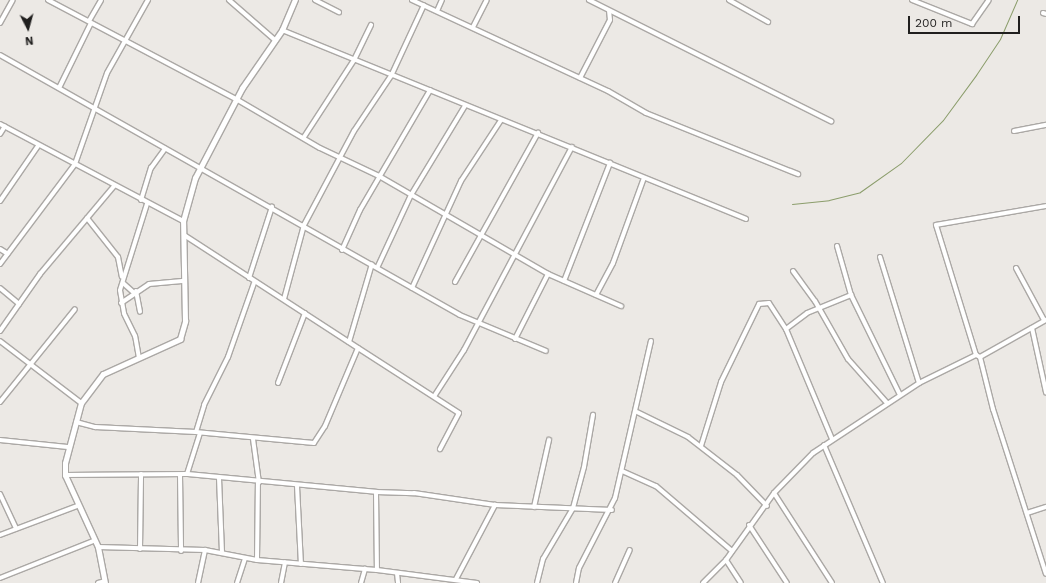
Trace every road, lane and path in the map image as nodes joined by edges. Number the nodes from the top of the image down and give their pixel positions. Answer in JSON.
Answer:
{"nodes":[{"id":1,"x":13,"y":0,"type":"edge"},
{"id":2,"x":48,"y":0,"type":"edge"},
{"id":3,"x":101,"y":0,"type":"edge"},
{"id":4,"x":148,"y":0,"type":"edge"},
{"id":5,"x":229,"y":0,"type":"edge"},
{"id":6,"x":295,"y":0,"type":"edge"},
{"id":7,"x":315,"y":0,"type":"edge"},
{"id":8,"x":412,"y":0,"type":"edge"},
{"id":9,"x":442,"y":0,"type":"edge"},
{"id":10,"x":486,"y":0,"type":"edge"},
{"id":11,"x":589,"y":0,"type":"edge"},
{"id":12,"x":729,"y":0,"type":"edge"},
{"id":13,"x":912,"y":0,"type":"edge"},
{"id":14,"x":989,"y":0,"type":"edge"},
{"id":15,"x":424,"y":5,"type":"junction"},
{"id":16,"x":437,"y":11,"type":"junction"},
{"id":17,"x":609,"y":11,"type":"junction"},
{"id":18,"x":339,"y":12,"type":"dead end"},
{"id":19,"x":90,"y":22,"type":"junction"},
{"id":20,"x":768,"y":22,"type":"dead end"},
{"id":21,"x":0,"y":23,"type":"edge"},
{"id":22,"x":371,"y":25,"type":"dead end"},
{"id":23,"x":473,"y":27,"type":"junction"},
{"id":24,"x":282,"y":30,"type":"junction"},
{"id":25,"x":125,"y":39,"type":"junction"},
{"id":26,"x":276,"y":41,"type":"junction"},
{"id":27,"x":0,"y":55,"type":"edge"},
{"id":28,"x":354,"y":60,"type":"junction"},
{"id":29,"x":391,"y":76,"type":"junction"},
{"id":30,"x":580,"y":78,"type":"junction"},
{"id":31,"x":59,"y":88,"type":"junction"},
{"id":32,"x":430,"y":90,"type":"junction"},
{"id":33,"x":236,"y":99,"type":"junction"},
{"id":34,"x":465,"y":106,"type":"junction"},
{"id":35,"x":93,"y":107,"type":"junction"},
{"id":36,"x":501,"y":120,"type":"junction"},
{"id":37,"x":831,"y":121,"type":"dead end"},
{"id":38,"x":0,"y":124,"type":"edge"},
{"id":39,"x":1046,"y":125,"type":"edge"},
{"id":40,"x":5,"y":126,"type":"junction"},
{"id":41,"x":1014,"y":131,"type":"dead end"},
{"id":42,"x":538,"y":132,"type":"junction"},
{"id":43,"x":0,"y":134,"type":"edge"},
{"id":44,"x":304,"y":138,"type":"junction"},
{"id":45,"x":38,"y":146,"type":"junction"},
{"id":46,"x":572,"y":147,"type":"junction"},
{"id":47,"x":165,"y":149,"type":"junction"},
{"id":48,"x":341,"y":158,"type":"junction"},
{"id":49,"x":610,"y":163,"type":"junction"},
{"id":50,"x":75,"y":164,"type":"junction"},
{"id":51,"x":202,"y":170,"type":"junction"},
{"id":52,"x":798,"y":174,"type":"dead end"},
{"id":53,"x":379,"y":176,"type":"junction"},
{"id":54,"x":644,"y":178,"type":"junction"},
{"id":55,"x":115,"y":185,"type":"junction"},
{"id":56,"x":411,"y":195,"type":"junction"},
{"id":57,"x":141,"y":200,"type":"junction"},
{"id":58,"x":0,"y":201,"type":"edge"},
{"id":59,"x":147,"y":204,"type":"junction"},
{"id":60,"x":1046,"y":206,"type":"edge"},
{"id":61,"x":272,"y":207,"type":"junction"},
{"id":62,"x":446,"y":217,"type":"junction"},
{"id":63,"x":87,"y":218,"type":"junction"},
{"id":64,"x":746,"y":219,"type":"dead end"},
{"id":65,"x":183,"y":221,"type":"junction"},
{"id":66,"x":304,"y":225,"type":"junction"},
{"id":67,"x":481,"y":234,"type":"junction"},
{"id":68,"x":184,"y":235,"type":"junction"},
{"id":69,"x":836,"y":246,"type":"dead end"},
{"id":70,"x":0,"y":249,"type":"edge"},
{"id":71,"x":342,"y":250,"type":"junction"},
{"id":72,"x":8,"y":254,"type":"junction"},
{"id":73,"x":513,"y":255,"type":"junction"},
{"id":74,"x":880,"y":257,"type":"dead end"},
{"id":75,"x":0,"y":264,"type":"edge"},
{"id":76,"x":372,"y":264,"type":"junction"},
{"id":77,"x":378,"y":266,"type":"junction"},
{"id":78,"x":1016,"y":268,"type":"dead end"},
{"id":79,"x":793,"y":271,"type":"dead end"},
{"id":80,"x":548,"y":274,"type":"junction"},
{"id":81,"x":122,"y":277,"type":"junction"},
{"id":82,"x":249,"y":278,"type":"junction"},
{"id":83,"x":185,"y":281,"type":"junction"},
{"id":84,"x":564,"y":281,"type":"junction"},
{"id":85,"x":455,"y":282,"type":"dead end"},
{"id":86,"x":123,"y":283,"type":"junction"},
{"id":87,"x":254,"y":283,"type":"junction"},
{"id":88,"x":0,"y":288,"type":"edge"},
{"id":89,"x":412,"y":288,"type":"junction"},
{"id":90,"x":135,"y":292,"type":"junction"},
{"id":91,"x":596,"y":295,"type":"junction"},
{"id":92,"x":851,"y":295,"type":"junction"},
{"id":93,"x":284,"y":298,"type":"junction"},
{"id":94,"x":121,"y":303,"type":"junction"},
{"id":95,"x":19,"y":304,"type":"junction"},
{"id":96,"x":621,"y":306,"type":"dead end"},
{"id":97,"x":75,"y":309,"type":"dead end"},
{"id":98,"x":819,"y":309,"type":"junction"},
{"id":99,"x":140,"y":312,"type":"dead end"},
{"id":100,"x":305,"y":313,"type":"junction"},
{"id":101,"x":1045,"y":320,"type":"edge"},
{"id":102,"x":478,"y":321,"type":"junction"},
{"id":103,"x":1032,"y":328,"type":"junction"},
{"id":104,"x":786,"y":329,"type":"junction"},
{"id":105,"x":0,"y":331,"type":"edge"},
{"id":106,"x":515,"y":338,"type":"junction"},
{"id":107,"x":0,"y":341,"type":"edge"},
{"id":108,"x":651,"y":341,"type":"dead end"},
{"id":109,"x":349,"y":342,"type":"junction"},
{"id":110,"x":358,"y":348,"type":"junction"},
{"id":111,"x":546,"y":351,"type":"dead end"},
{"id":112,"x":978,"y":356,"type":"junction"},
{"id":113,"x":139,"y":358,"type":"junction"},
{"id":114,"x":28,"y":363,"type":"junction"},
{"id":115,"x":278,"y":383,"type":"dead end"},
{"id":116,"x":919,"y":383,"type":"junction"},
{"id":117,"x":1046,"y":392,"type":"edge"},
{"id":118,"x":435,"y":395,"type":"junction"},
{"id":119,"x":900,"y":395,"type":"junction"},
{"id":120,"x":0,"y":402,"type":"edge"},
{"id":121,"x":81,"y":403,"type":"junction"},
{"id":122,"x":887,"y":403,"type":"junction"},
{"id":123,"x":637,"y":412,"type":"junction"},
{"id":124,"x":593,"y":415,"type":"dead end"},
{"id":125,"x":76,"y":422,"type":"junction"},
{"id":126,"x":198,"y":433,"type":"junction"},
{"id":127,"x":253,"y":439,"type":"junction"},
{"id":128,"x":832,"y":439,"type":"junction"},
{"id":129,"x":0,"y":440,"type":"edge"},
{"id":130,"x":549,"y":440,"type":"dead end"},
{"id":131,"x":824,"y":445,"type":"junction"},
{"id":132,"x":701,"y":446,"type":"junction"},
{"id":133,"x":68,"y":447,"type":"junction"},
{"id":134,"x":440,"y":449,"type":"dead end"},
{"id":135,"x":622,"y":472,"type":"junction"},
{"id":136,"x":142,"y":474,"type":"junction"},
{"id":137,"x":187,"y":474,"type":"junction"},
{"id":138,"x":65,"y":475,"type":"junction"},
{"id":139,"x":180,"y":475,"type":"junction"},
{"id":140,"x":219,"y":478,"type":"junction"},
{"id":141,"x":258,"y":483,"type":"junction"},
{"id":142,"x":297,"y":486,"type":"junction"},
{"id":143,"x":376,"y":492,"type":"junction"},
{"id":144,"x":774,"y":493,"type":"junction"},
{"id":145,"x":0,"y":494,"type":"edge"},
{"id":146,"x":495,"y":505,"type":"junction"},
{"id":147,"x":77,"y":506,"type":"junction"},
{"id":148,"x":767,"y":506,"type":"junction"},
{"id":149,"x":534,"y":507,"type":"junction"},
{"id":150,"x":1046,"y":507,"type":"edge"},
{"id":151,"x":573,"y":508,"type":"junction"},
{"id":152,"x":612,"y":510,"type":"junction"},
{"id":153,"x":1027,"y":513,"type":"junction"},
{"id":154,"x":749,"y":525,"type":"junction"},
{"id":155,"x":16,"y":529,"type":"junction"},
{"id":156,"x":0,"y":535,"type":"edge"},
{"id":157,"x":93,"y":541,"type":"junction"},
{"id":158,"x":98,"y":547,"type":"junction"},
{"id":159,"x":140,"y":549,"type":"junction"},
{"id":160,"x":205,"y":550,"type":"junction"},
{"id":161,"x":630,"y":550,"type":"dead end"},
{"id":162,"x":181,"y":551,"type":"junction"},
{"id":163,"x":732,"y":551,"type":"junction"},
{"id":164,"x":222,"y":552,"type":"junction"},
{"id":165,"x":245,"y":558,"type":"junction"},
{"id":166,"x":258,"y":560,"type":"junction"},
{"id":167,"x":726,"y":560,"type":"junction"},
{"id":168,"x":285,"y":562,"type":"junction"},
{"id":169,"x":301,"y":564,"type":"junction"},
{"id":170,"x":365,"y":569,"type":"junction"},
{"id":171,"x":378,"y":570,"type":"junction"},
{"id":172,"x":397,"y":572,"type":"junction"},
{"id":173,"x":1046,"y":574,"type":"edge"},
{"id":174,"x":0,"y":578,"type":"edge"},
{"id":175,"x":437,"y":578,"type":"junction"},
{"id":176,"x":456,"y":579,"type":"junction"},
{"id":177,"x":105,"y":582,"type":"edge"},
{"id":178,"x":98,"y":583,"type":"edge"},
{"id":179,"x":198,"y":583,"type":"edge"},
{"id":180,"x":238,"y":583,"type":"edge"},
{"id":181,"x":281,"y":583,"type":"edge"},
{"id":182,"x":361,"y":583,"type":"edge"},
{"id":183,"x":398,"y":583,"type":"edge"},
{"id":184,"x":434,"y":583,"type":"edge"},
{"id":185,"x":477,"y":583,"type":"edge"},
{"id":186,"x":537,"y":583,"type":"edge"},
{"id":187,"x":576,"y":583,"type":"edge"},
{"id":188,"x":615,"y":583,"type":"edge"},
{"id":189,"x":703,"y":583,"type":"edge"},
{"id":190,"x":741,"y":583,"type":"edge"},
{"id":191,"x":787,"y":583,"type":"edge"},
{"id":192,"x":832,"y":583,"type":"edge"},
{"id":193,"x":883,"y":583,"type":"edge"}],
"edges":[{"from":1,"to":21,"type":"street"},
{"from":2,"to":19,"type":"street"},
{"from":3,"to":19,"type":"street"},
{"from":4,"to":25,"type":"street"},
{"from":5,"to":26,"type":"street"},
{"from":6,"to":24,"type":"street"},
{"from":7,"to":18,"type":"street"},
{"from":8,"to":15,"type":"street"},
{"from":9,"to":16,"type":"street"},
{"from":10,"to":23,"type":"street"},
{"from":11,"to":17,"type":"street"},
{"from":12,"to":20,"type":"street"},
{"from":13,"to":14,"type":"street"},
{"from":15,"to":16,"type":"street"},
{"from":15,"to":29,"type":"street"},
{"from":16,"to":23,"type":"street"},
{"from":17,"to":30,"type":"street"},
{"from":17,"to":37,"type":"street"},
{"from":19,"to":25,"type":"street"},
{"from":19,"to":31,"type":"street"},
{"from":22,"to":28,"type":"street"},
{"from":23,"to":30,"type":"street"},
{"from":24,"to":26,"type":"street"},
{"from":24,"to":28,"type":"street"},
{"from":25,"to":33,"type":"street"},
{"from":25,"to":35,"type":"street"},
{"from":26,"to":33,"type":"street"},
{"from":27,"to":31,"type":"street"},
{"from":28,"to":29,"type":"street"},
{"from":28,"to":44,"type":"street"},
{"from":29,"to":32,"type":"street"},
{"from":29,"to":48,"type":"street"},
{"from":30,"to":52,"type":"street"},
{"from":31,"to":35,"type":"street"},
{"from":32,"to":34,"type":"street"},
{"from":32,"to":53,"type":"street"},
{"from":33,"to":44,"type":"street"},
{"from":33,"to":51,"type":"street"},
{"from":34,"to":36,"type":"street"},
{"from":34,"to":56,"type":"street"},
{"from":35,"to":47,"type":"street"},
{"from":35,"to":50,"type":"street"},
{"from":36,"to":42,"type":"street"},
{"from":36,"to":62,"type":"street"},
{"from":38,"to":40,"type":"street"},
{"from":39,"to":41,"type":"street"},
{"from":40,"to":43,"type":"street"},
{"from":40,"to":45,"type":"street"},
{"from":42,"to":46,"type":"street"},
{"from":42,"to":67,"type":"street"},
{"from":44,"to":48,"type":"street"},
{"from":45,"to":50,"type":"street"},
{"from":45,"to":58,"type":"street"},
{"from":46,"to":49,"type":"street"},
{"from":46,"to":73,"type":"street"},
{"from":47,"to":51,"type":"street"},
{"from":47,"to":57,"type":"street"},
{"from":48,"to":53,"type":"street"},
{"from":48,"to":66,"type":"street"},
{"from":49,"to":54,"type":"street"},
{"from":49,"to":84,"type":"street"},
{"from":50,"to":55,"type":"street"},
{"from":50,"to":72,"type":"street"},
{"from":51,"to":61,"type":"street"},
{"from":51,"to":65,"type":"street"},
{"from":53,"to":56,"type":"street"},
{"from":53,"to":71,"type":"street"},
{"from":54,"to":64,"type":"street"},
{"from":54,"to":91,"type":"street"},
{"from":55,"to":57,"type":"street"},
{"from":55,"to":63,"type":"street"},
{"from":56,"to":62,"type":"street"},
{"from":56,"to":77,"type":"street"},
{"from":57,"to":59,"type":"street"},
{"from":59,"to":65,"type":"street"},
{"from":59,"to":81,"type":"street"},
{"from":60,"to":112,"type":"street"},
{"from":61,"to":66,"type":"street"},
{"from":61,"to":82,"type":"street"},
{"from":62,"to":67,"type":"street"},
{"from":62,"to":89,"type":"street"},
{"from":63,"to":81,"type":"street"},
{"from":63,"to":95,"type":"street"},
{"from":65,"to":68,"type":"street"},
{"from":66,"to":71,"type":"street"},
{"from":66,"to":93,"type":"street"},
{"from":67,"to":73,"type":"street"},
{"from":67,"to":85,"type":"street"},
{"from":68,"to":82,"type":"street"},
{"from":68,"to":83,"type":"street"},
{"from":69,"to":92,"type":"street"},
{"from":70,"to":72,"type":"street"},
{"from":71,"to":76,"type":"street"},
{"from":72,"to":75,"type":"street"},
{"from":73,"to":80,"type":"street"},
{"from":73,"to":102,"type":"street"},
{"from":74,"to":116,"type":"street"},
{"from":76,"to":77,"type":"street"},
{"from":76,"to":109,"type":"street"},
{"from":77,"to":89,"type":"street"},
{"from":78,"to":101,"type":"street"},
{"from":79,"to":98,"type":"street"},
{"from":80,"to":84,"type":"street"},
{"from":80,"to":106,"type":"street"},
{"from":81,"to":86,"type":"street"},
{"from":82,"to":87,"type":"street"},
{"from":83,"to":90,"type":"street"},
{"from":83,"to":113,"type":"street"},
{"from":84,"to":91,"type":"street"},
{"from":86,"to":90,"type":"street"},
{"from":86,"to":94,"type":"street"},
{"from":87,"to":93,"type":"street"},
{"from":87,"to":126,"type":"street"},
{"from":88,"to":95,"type":"street"},
{"from":89,"to":102,"type":"street"},
{"from":90,"to":94,"type":"street"},
{"from":90,"to":99,"type":"street"},
{"from":91,"to":96,"type":"street"},
{"from":92,"to":98,"type":"street"},
{"from":92,"to":119,"type":"street"},
{"from":93,"to":100,"type":"street"},
{"from":94,"to":113,"type":"street"},
{"from":95,"to":105,"type":"street"},
{"from":97,"to":114,"type":"street"},
{"from":98,"to":104,"type":"street"},
{"from":98,"to":122,"type":"street"},
{"from":100,"to":109,"type":"street"},
{"from":100,"to":115,"type":"street"},
{"from":101,"to":103,"type":"street"},
{"from":102,"to":106,"type":"street"},
{"from":102,"to":118,"type":"street"},
{"from":103,"to":112,"type":"street"},
{"from":103,"to":117,"type":"street"},
{"from":104,"to":128,"type":"street"},
{"from":104,"to":132,"type":"street"},
{"from":106,"to":111,"type":"street"},
{"from":107,"to":114,"type":"street"},
{"from":108,"to":123,"type":"street"},
{"from":109,"to":110,"type":"street"},
{"from":110,"to":118,"type":"street"},
{"from":110,"to":127,"type":"street"},
{"from":112,"to":116,"type":"street"},
{"from":112,"to":153,"type":"street"},
{"from":113,"to":121,"type":"street"},
{"from":114,"to":120,"type":"street"},
{"from":114,"to":121,"type":"street"},
{"from":116,"to":119,"type":"street"},
{"from":118,"to":134,"type":"street"},
{"from":119,"to":122,"type":"street"},
{"from":121,"to":125,"type":"street"},
{"from":122,"to":128,"type":"street"},
{"from":123,"to":132,"type":"street"},
{"from":123,"to":135,"type":"street"},
{"from":124,"to":151,"type":"street"},
{"from":125,"to":126,"type":"street"},
{"from":125,"to":133,"type":"street"},
{"from":126,"to":127,"type":"street"},
{"from":126,"to":137,"type":"street"},
{"from":127,"to":141,"type":"street"},
{"from":128,"to":131,"type":"street"},
{"from":129,"to":133,"type":"street"},
{"from":130,"to":149,"type":"street"},
{"from":131,"to":144,"type":"street"},
{"from":131,"to":193,"type":"street"},
{"from":132,"to":148,"type":"street"},
{"from":133,"to":138,"type":"street"},
{"from":135,"to":152,"type":"street"},
{"from":135,"to":163,"type":"street"},
{"from":136,"to":138,"type":"street"},
{"from":136,"to":139,"type":"street"},
{"from":136,"to":159,"type":"street"},
{"from":137,"to":139,"type":"street"},
{"from":137,"to":140,"type":"street"},
{"from":138,"to":147,"type":"street"},
{"from":139,"to":162,"type":"street"},
{"from":140,"to":141,"type":"street"},
{"from":140,"to":164,"type":"street"},
{"from":141,"to":142,"type":"street"},
{"from":141,"to":166,"type":"street"},
{"from":142,"to":143,"type":"street"},
{"from":142,"to":169,"type":"street"},
{"from":143,"to":146,"type":"street"},
{"from":143,"to":171,"type":"street"},
{"from":144,"to":148,"type":"street"},
{"from":144,"to":192,"type":"street"},
{"from":145,"to":155,"type":"street"},
{"from":146,"to":149,"type":"street"},
{"from":146,"to":176,"type":"street"},
{"from":147,"to":155,"type":"street"},
{"from":147,"to":157,"type":"street"},
{"from":148,"to":154,"type":"street"},
{"from":149,"to":151,"type":"street"},
{"from":150,"to":153,"type":"street"},
{"from":151,"to":152,"type":"street"},
{"from":151,"to":186,"type":"street"},
{"from":152,"to":187,"type":"street"},
{"from":153,"to":173,"type":"street"},
{"from":154,"to":163,"type":"street"},
{"from":154,"to":191,"type":"street"},
{"from":155,"to":156,"type":"street"},
{"from":157,"to":158,"type":"street"},
{"from":157,"to":174,"type":"street"},
{"from":158,"to":159,"type":"street"},
{"from":158,"to":177,"type":"street"},
{"from":159,"to":162,"type":"street"},
{"from":160,"to":162,"type":"street"},
{"from":160,"to":164,"type":"street"},
{"from":160,"to":179,"type":"street"},
{"from":161,"to":188,"type":"street"},
{"from":163,"to":167,"type":"street"},
{"from":164,"to":165,"type":"street"},
{"from":165,"to":166,"type":"street"},
{"from":165,"to":180,"type":"street"},
{"from":166,"to":168,"type":"street"},
{"from":167,"to":189,"type":"street"},
{"from":167,"to":190,"type":"street"},
{"from":168,"to":169,"type":"street"},
{"from":168,"to":181,"type":"street"},
{"from":169,"to":170,"type":"street"},
{"from":170,"to":171,"type":"street"},
{"from":170,"to":182,"type":"street"},
{"from":171,"to":172,"type":"street"},
{"from":172,"to":175,"type":"street"},
{"from":172,"to":183,"type":"street"},
{"from":175,"to":176,"type":"street"},
{"from":175,"to":184,"type":"street"},
{"from":176,"to":185,"type":"street"},
{"from":177,"to":178,"type":"street"}]}
